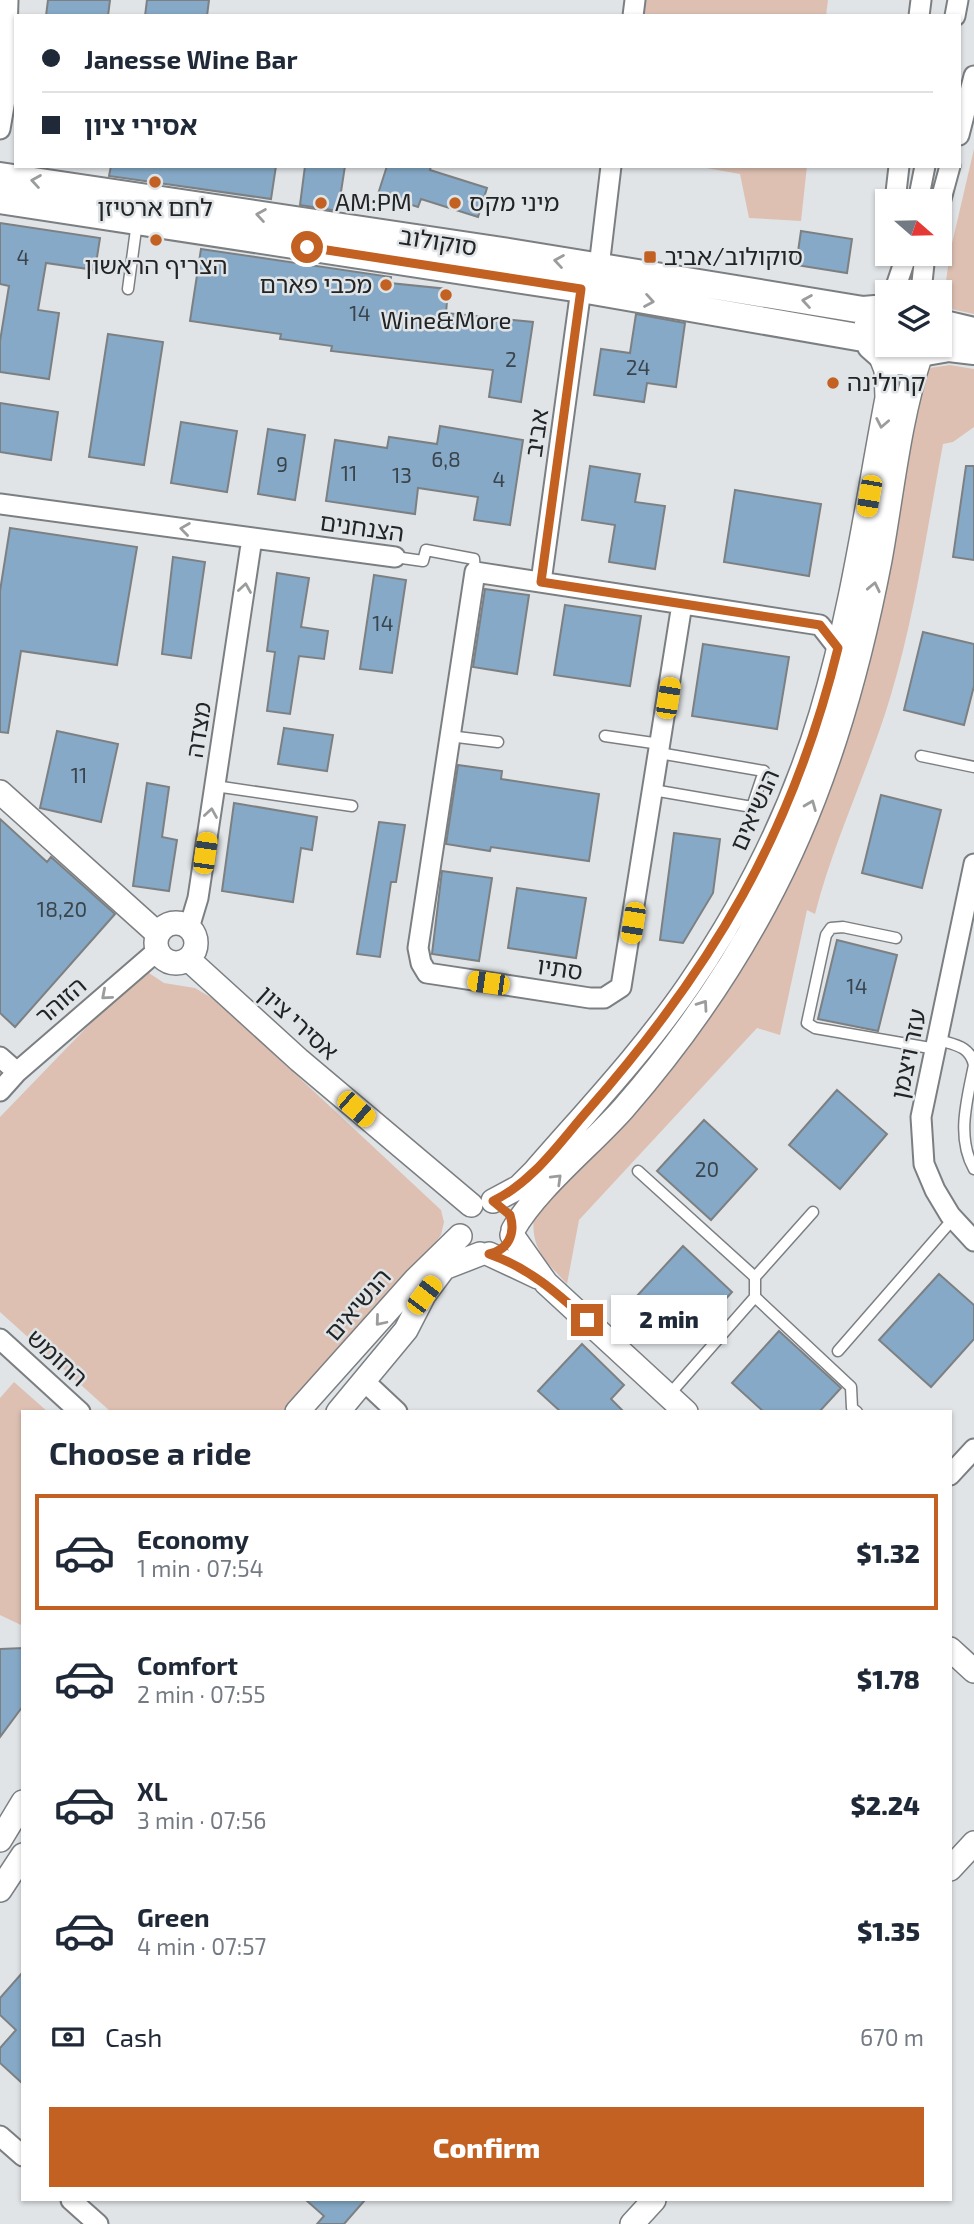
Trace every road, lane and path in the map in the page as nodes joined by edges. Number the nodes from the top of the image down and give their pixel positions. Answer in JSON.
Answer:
{"nodes":[{"id":1,"x":8,"y":0,"type":"edge"},
{"id":2,"x":974,"y":76,"type":"edge"},
{"id":3,"x":961,"y":127,"type":"edge"},
{"id":4,"x":0,"y":129,"type":"edge"},
{"id":5,"x":611,"y":168,"type":"edge"},
{"id":6,"x":899,"y":168,"type":"edge"},
{"id":7,"x":925,"y":168,"type":"edge"},
{"id":8,"x":949,"y":168,"type":"edge"},
{"id":9,"x":0,"y":176,"type":"edge"},
{"id":10,"x":896,"y":189,"type":"edge"},
{"id":11,"x":920,"y":189,"type":"edge"},
{"id":12,"x":944,"y":189,"type":"edge"},
{"id":13,"x":0,"y":200,"type":"edge"},
{"id":14,"x":137,"y":222,"type":"junction"},
{"id":15,"x":599,"y":267,"type":"junction"},
{"id":16,"x":128,"y":289,"type":"dead end"},
{"id":17,"x":581,"y":289,"type":"junction"},
{"id":18,"x":875,"y":305,"type":"edge"},
{"id":19,"x":875,"y":314,"type":"edge"},
{"id":20,"x":952,"y":326,"type":"edge"},
{"id":21,"x":974,"y":331,"type":"edge"},
{"id":22,"x":875,"y":348,"type":"joint"},
{"id":23,"x":952,"y":348,"type":"edge"},
{"id":24,"x":974,"y":351,"type":"edge"},
{"id":25,"x":880,"y":357,"type":"edge"},
{"id":26,"x":888,"y":357,"type":"edge"},
{"id":27,"x":911,"y":357,"type":"edge"},
{"id":28,"x":924,"y":357,"type":"edge"},
{"id":29,"x":0,"y":504,"type":"edge"},
{"id":30,"x":252,"y":538,"type":"junction"},
{"id":31,"x":395,"y":557,"type":"joint"},
{"id":32,"x":475,"y":572,"type":"junction"},
{"id":33,"x":541,"y":582,"type":"junction"},
{"id":34,"x":682,"y":604,"type":"junction"},
{"id":35,"x":847,"y":606,"type":"junction"},
{"id":36,"x":820,"y":625,"type":"junction"},
{"id":37,"x":838,"y":648,"type":"junction"},
{"id":38,"x":449,"y":736,"type":"junction"},
{"id":39,"x":605,"y":736,"type":"dead end"},
{"id":40,"x":498,"y":742,"type":"dead end"},
{"id":41,"x":660,"y":748,"type":"junction"},
{"id":42,"x":921,"y":756,"type":"dead end"},
{"id":43,"x":974,"y":767,"type":"edge"},
{"id":44,"x":215,"y":786,"type":"junction"},
{"id":45,"x":653,"y":790,"type":"junction"},
{"id":46,"x":0,"y":792,"type":"edge"},
{"id":47,"x":352,"y":806,"type":"dead end"},
{"id":48,"x":974,"y":864,"type":"edge"},
{"id":49,"x":188,"y":928,"type":"junction"},
{"id":50,"x":896,"y":938,"type":"dead end"},
{"id":51,"x":157,"y":943,"type":"junction"},
{"id":52,"x":188,"y":959,"type":"junction"},
{"id":53,"x":938,"y":1045,"type":"junction"},
{"id":54,"x":0,"y":1057,"type":"edge"},
{"id":55,"x":17,"y":1072,"type":"junction"},
{"id":56,"x":0,"y":1091,"type":"edge"},
{"id":57,"x":974,"y":1169,"type":"edge"},
{"id":58,"x":638,"y":1171,"type":"dead end"},
{"id":59,"x":482,"y":1203,"type":"junction"},
{"id":60,"x":813,"y":1212,"type":"dead end"},
{"id":61,"x":953,"y":1219,"type":"junction"},
{"id":62,"x":512,"y":1232,"type":"junction"},
{"id":63,"x":460,"y":1236,"type":"junction"},
{"id":64,"x":974,"y":1241,"type":"edge"},
{"id":65,"x":484,"y":1254,"type":"junction"},
{"id":66,"x":754,"y":1277,"type":"junction"},
{"id":67,"x":546,"y":1283,"type":"junction"},
{"id":68,"x":755,"y":1297,"type":"junction"},
{"id":69,"x":0,"y":1339,"type":"edge"},
{"id":70,"x":838,"y":1351,"type":"dead end"},
{"id":71,"x":365,"y":1382,"type":"junction"},
{"id":72,"x":668,"y":1396,"type":"junction"},
{"id":73,"x":78,"y":1410,"type":"edge"},
{"id":74,"x":299,"y":1410,"type":"edge"},
{"id":75,"x":340,"y":1410,"type":"edge"},
{"id":76,"x":395,"y":1410,"type":"edge"},
{"id":77,"x":684,"y":1410,"type":"edge"},
{"id":78,"x":853,"y":1410,"type":"edge"},
{"id":79,"x":974,"y":1449,"type":"edge"},
{"id":80,"x":952,"y":1473,"type":"edge"},
{"id":81,"x":952,"y":1651,"type":"edge"},
{"id":82,"x":974,"y":1671,"type":"edge"},
{"id":83,"x":21,"y":1805,"type":"edge"},
{"id":84,"x":0,"y":1840,"type":"edge"},
{"id":85,"x":974,"y":1843,"type":"edge"},
{"id":86,"x":21,"y":1858,"type":"edge"},
{"id":87,"x":952,"y":1868,"type":"edge"},
{"id":88,"x":0,"y":1889,"type":"edge"},
{"id":89,"x":0,"y":2136,"type":"edge"},
{"id":90,"x":21,"y":2154,"type":"edge"},
{"id":91,"x":72,"y":2201,"type":"edge"},
{"id":92,"x":653,"y":2201,"type":"edge"},
{"id":93,"x":98,"y":2224,"type":"edge"},
{"id":94,"x":632,"y":2224,"type":"edge"}],
"edges":[{"from":1,"to":4,"type":"street"},
{"from":2,"to":3,"type":"street"},
{"from":5,"to":15,"type":"street"},
{"from":6,"to":10,"type":"street"},
{"from":7,"to":11,"type":"street"},
{"from":8,"to":12,"type":"street"},
{"from":15,"to":9,"type":"main road","name":"סוקולוב","one_way":true},
{"from":13,"to":14,"type":"main road","name":"סוקולוב"},
{"from":14,"to":16,"type":"lane"},
{"from":14,"to":17,"type":"main road","name":"סוקולוב"},
{"from":18,"to":15,"type":"main road","name":"סוקולוב","one_way":true},
{"from":17,"to":22,"type":"main road","name":"סוקולוב","one_way":true},
{"from":17,"to":33,"type":"street","name":"אביב"},
{"from":19,"to":22,"type":"main road"},
{"from":20,"to":21,"type":"main road"},
{"from":23,"to":24,"type":"main road"},
{"from":25,"to":35,"type":"street","name":"הנשיאים","one_way":true},
{"from":26,"to":27,"type":"main road","name":"סוקולוב"},
{"from":62,"to":28,"type":"street","name":"הנשיאים","one_way":true},
{"from":30,"to":29,"type":"street","name":"הצנחנים","one_way":true},
{"from":30,"to":31,"type":"street","name":"הצנחנים"},
{"from":44,"to":30,"type":"street","name":"מצדה","one_way":true},
{"from":31,"to":32,"type":"lane","name":"הצנחנים"},
{"from":32,"to":33,"type":"street","name":"הצנחנים"},
{"from":32,"to":38,"type":"street","name":"סתיו"},
{"from":33,"to":34,"type":"street","name":"הצנחנים"},
{"from":34,"to":36,"type":"street","name":"הצנחנים"},
{"from":34,"to":41,"type":"street","name":"סתיו"},
{"from":35,"to":36,"type":"street"},
{"from":35,"to":37,"type":"street","name":"הנשיאים"},
{"from":36,"to":37,"type":"street"},
{"from":37,"to":59,"type":"street","name":"הנשיאים"},
{"from":38,"to":40,"type":"lane"},
{"from":38,"to":45,"type":"street","name":"סתיו"},
{"from":39,"to":41,"type":"lane"},
{"from":41,"to":45,"type":"street","name":"סתיו"},
{"from":41,"to":45,"type":"lane"},
{"from":42,"to":43,"type":"lane"},
{"from":44,"to":47,"type":"lane"},
{"from":49,"to":44,"type":"street","name":"מצדה","one_way":true},
{"from":46,"to":51,"type":"street"},
{"from":48,"to":53,"type":"street","name":"עזר ויצמן"},
{"from":49,"to":51,"type":"street"},
{"from":49,"to":52,"type":"street"},
{"from":50,"to":53,"type":"lane"},
{"from":51,"to":52,"type":"street"},
{"from":51,"to":55,"type":"street","name":"הזוהר","one_way":true},
{"from":52,"to":59,"type":"street","name":"אסירי ציון"},
{"from":53,"to":57,"type":"lane"},
{"from":53,"to":61,"type":"street","name":"עזר ויצמן"},
{"from":54,"to":55,"type":"street"},
{"from":55,"to":56,"type":"street","name":"הזוהר"},
{"from":58,"to":66,"type":"lane"},
{"from":59,"to":62,"type":"street"},
{"from":59,"to":63,"type":"street"},
{"from":60,"to":66,"type":"lane"},
{"from":61,"to":64,"type":"street","name":"עזר ויצמן"},
{"from":61,"to":70,"type":"lane"},
{"from":62,"to":65,"type":"street"},
{"from":62,"to":67,"type":"street"},
{"from":63,"to":65,"type":"street"},
{"from":63,"to":74,"type":"street","name":"הנשיאים","one_way":true},
{"from":65,"to":67,"type":"street"},
{"from":65,"to":71,"type":"street","name":"הנשיאים"},
{"from":66,"to":68,"type":"lane"},
{"from":67,"to":72,"type":"street"},
{"from":68,"to":72,"type":"lane"},
{"from":68,"to":78,"type":"lane"},
{"from":69,"to":73,"type":"street","name":"החומש"},
{"from":71,"to":75,"type":"street","name":"הנשיאים"},
{"from":71,"to":76,"type":"street"},
{"from":72,"to":77,"type":"street"},
{"from":79,"to":80,"type":"street"},
{"from":81,"to":82,"type":"street"},
{"from":83,"to":84,"type":"street"},
{"from":85,"to":87,"type":"street"},
{"from":86,"to":88,"type":"street"},
{"from":89,"to":90,"type":"street"},
{"from":91,"to":93,"type":"street"},
{"from":92,"to":94,"type":"street"}]}
